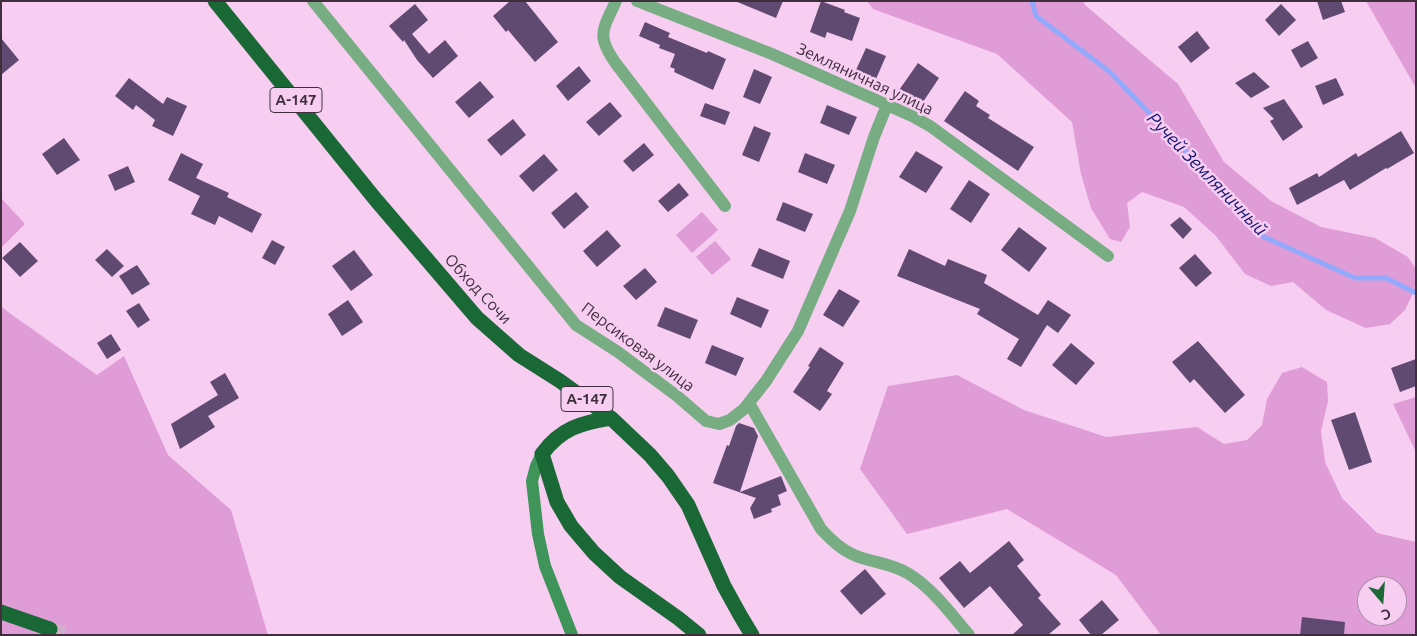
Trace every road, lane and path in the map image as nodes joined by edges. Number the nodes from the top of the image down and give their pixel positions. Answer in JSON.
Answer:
{"nodes":[{"id":1,"x":215,"y":1,"type":"edge"},
{"id":2,"x":313,"y":1,"type":"edge"},
{"id":3,"x":616,"y":1,"type":"edge"},
{"id":4,"x":637,"y":1,"type":"edge"},
{"id":5,"x":887,"y":105,"type":"junction"},
{"id":6,"x":725,"y":206,"type":"dead end"},
{"id":7,"x":1108,"y":256,"type":"dead end"},
{"id":8,"x":749,"y":403,"type":"junction"},
{"id":9,"x":611,"y":418,"type":"junction"},
{"id":10,"x":542,"y":454,"type":"junction"},
{"id":11,"x":1,"y":612,"type":"edge"},
{"id":12,"x":50,"y":629,"type":"tunnel mouth"},
{"id":13,"x":572,"y":635,"type":"edge"},
{"id":14,"x":699,"y":635,"type":"edge"},
{"id":15,"x":752,"y":635,"type":"edge"},
{"id":16,"x":969,"y":635,"type":"edge"}],
"edges":[{"from":1,"to":9,"type":"highway","name":"Обход Сочи","number":"А-147"},
{"from":2,"to":8,"type":"street","name":"Персиковая улица"},
{"from":3,"to":6,"type":"street"},
{"from":4,"to":5,"type":"street","name":"Земляничная улица"},
{"from":5,"to":7,"type":"street","name":"Земляничная улица"},
{"from":5,"to":8,"type":"street","name":"Персиковая улица"},
{"from":8,"to":16,"type":"street"},
{"from":9,"to":10,"type":"highway","number":"А-147"},
{"from":9,"to":15,"type":"highway","name":"Обход Сочи","number":"А-147"},
{"from":10,"to":13,"type":"street","number":"А-147"},
{"from":10,"to":14,"type":"highway"},
{"from":11,"to":12,"type":"highway"}]}
